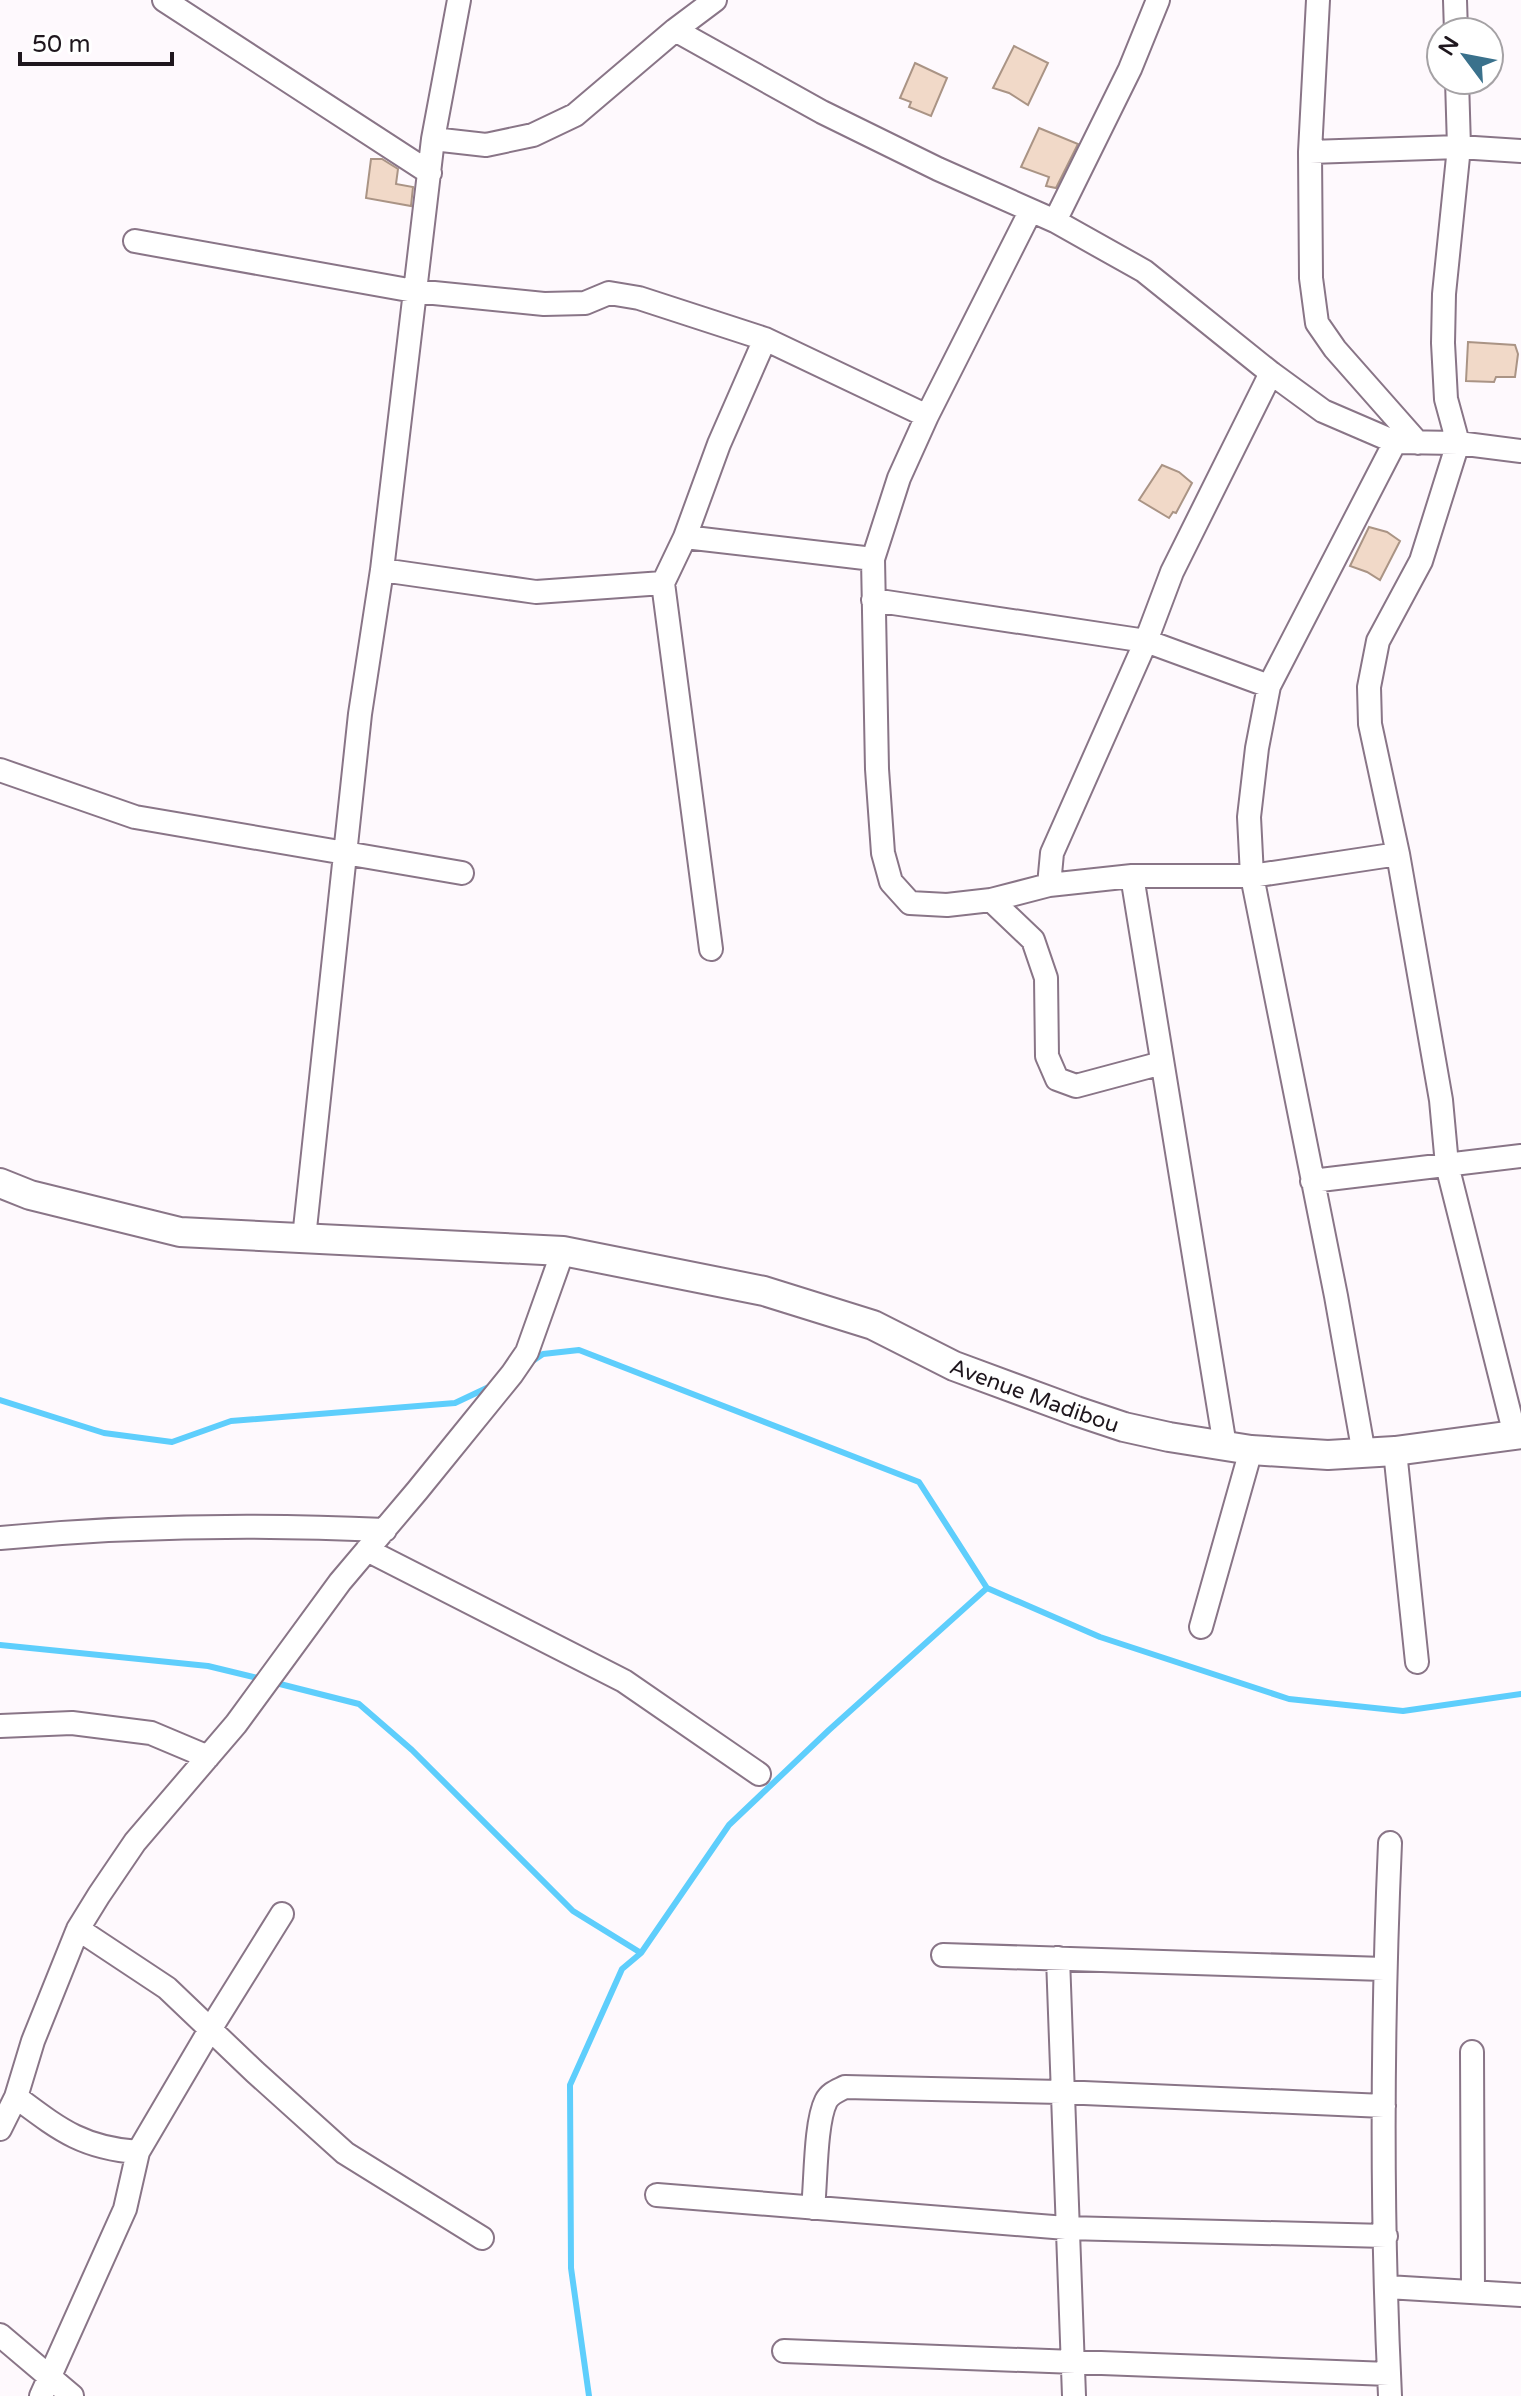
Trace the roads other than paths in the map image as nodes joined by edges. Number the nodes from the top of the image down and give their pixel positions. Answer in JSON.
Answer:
{"nodes":[{"id":1,"x":164,"y":0,"type":"edge"},
{"id":2,"x":459,"y":0,"type":"edge"},
{"id":3,"x":715,"y":0,"type":"edge"},
{"id":4,"x":1158,"y":0,"type":"edge"},
{"id":5,"x":1318,"y":0,"type":"edge"},
{"id":6,"x":675,"y":30,"type":"junction"},
{"id":7,"x":1457,"y":96,"type":"edge"},
{"id":8,"x":433,"y":139,"type":"junction"},
{"id":9,"x":1459,"y":147,"type":"junction"},
{"id":10,"x":1521,"y":151,"type":"edge"},
{"id":11,"x":1310,"y":152,"type":"junction"},
{"id":12,"x":430,"y":173,"type":"junction"},
{"id":13,"x":1030,"y":212,"type":"junction"},
{"id":14,"x":1055,"y":221,"type":"junction"},
{"id":15,"x":135,"y":241,"type":"dead end"},
{"id":16,"x":414,"y":291,"type":"junction"},
{"id":17,"x":765,"y":339,"type":"junction"},
{"id":18,"x":1271,"y":373,"type":"junction"},
{"id":19,"x":927,"y":416,"type":"junction"},
{"id":20,"x":1395,"y":442,"type":"junction"},
{"id":21,"x":1418,"y":443,"type":"junction"},
{"id":22,"x":1458,"y":443,"type":"junction"},
{"id":23,"x":1521,"y":451,"type":"edge"},
{"id":24,"x":685,"y":537,"type":"junction"},
{"id":25,"x":873,"y":559,"type":"junction"},
{"id":26,"x":382,"y":570,"type":"junction"},
{"id":27,"x":663,"y":583,"type":"junction"},
{"id":28,"x":873,"y":600,"type":"junction"},
{"id":29,"x":1146,"y":641,"type":"junction"},
{"id":30,"x":1269,"y":686,"type":"junction"},
{"id":31,"x":0,"y":770,"type":"edge"},
{"id":32,"x":1398,"y":854,"type":"junction"},
{"id":33,"x":346,"y":855,"type":"junction"},
{"id":34,"x":462,"y":873,"type":"dead end"},
{"id":35,"x":1132,"y":876,"type":"junction"},
{"id":36,"x":1252,"y":876,"type":"junction"},
{"id":37,"x":1049,"y":885,"type":"junction"},
{"id":38,"x":991,"y":900,"type":"junction"},
{"id":39,"x":711,"y":949,"type":"dead end"},
{"id":40,"x":1162,"y":1063,"type":"junction"},
{"id":41,"x":1521,"y":1156,"type":"edge"},
{"id":42,"x":1447,"y":1165,"type":"junction"},
{"id":43,"x":1312,"y":1181,"type":"junction"},
{"id":44,"x":0,"y":1183,"type":"edge"},
{"id":45,"x":304,"y":1238,"type":"junction"},
{"id":46,"x":563,"y":1251,"type":"junction"},
{"id":47,"x":1518,"y":1434,"type":"edge"},
{"id":48,"x":1238,"y":1448,"type":"junction"},
{"id":49,"x":1395,"y":1451,"type":"junction"},
{"id":50,"x":1364,"y":1454,"type":"junction"},
{"id":51,"x":385,"y":1530,"type":"junction"},
{"id":52,"x":0,"y":1538,"type":"edge"},
{"id":53,"x":367,"y":1550,"type":"junction"},
{"id":54,"x":1201,"y":1627,"type":"dead end"},
{"id":55,"x":1417,"y":1662,"type":"dead end"},
{"id":56,"x":0,"y":1726,"type":"edge"},
{"id":57,"x":208,"y":1757,"type":"junction"},
{"id":58,"x":759,"y":1774,"type":"dead end"},
{"id":59,"x":1390,"y":1843,"type":"dead end"},
{"id":60,"x":282,"y":1914,"type":"dead end"},
{"id":61,"x":78,"y":1929,"type":"junction"},
{"id":62,"x":943,"y":1955,"type":"dead end"},
{"id":63,"x":1058,"y":1958,"type":"junction"},
{"id":64,"x":1384,"y":1969,"type":"junction"},
{"id":65,"x":211,"y":2028,"type":"junction"},
{"id":66,"x":1472,"y":2052,"type":"dead end"},
{"id":67,"x":1061,"y":2092,"type":"junction"},
{"id":68,"x":16,"y":2097,"type":"junction"},
{"id":69,"x":1384,"y":2106,"type":"junction"},
{"id":70,"x":0,"y":2129,"type":"edge"},
{"id":71,"x":138,"y":2152,"type":"junction"},
{"id":72,"x":657,"y":2195,"type":"dead end"},
{"id":73,"x":813,"y":2208,"type":"junction"},
{"id":74,"x":1066,"y":2228,"type":"junction"},
{"id":75,"x":1386,"y":2236,"type":"junction"},
{"id":76,"x":482,"y":2238,"type":"dead end"},
{"id":77,"x":1387,"y":2287,"type":"junction"},
{"id":78,"x":1473,"y":2291,"type":"junction"},
{"id":79,"x":1521,"y":2295,"type":"edge"},
{"id":80,"x":0,"y":2335,"type":"edge"},
{"id":81,"x":784,"y":2351,"type":"dead end"},
{"id":82,"x":1073,"y":2363,"type":"junction"},
{"id":83,"x":49,"y":2374,"type":"junction"},
{"id":84,"x":1390,"y":2385,"type":"edge"},
{"id":85,"x":41,"y":2396,"type":"edge"},
{"id":86,"x":72,"y":2396,"type":"edge"},
{"id":87,"x":1074,"y":2396,"type":"edge"}],
"edges":[{"from":1,"to":12,"type":"street"},
{"from":2,"to":8,"type":"street"},
{"from":3,"to":6,"type":"street"},
{"from":4,"to":14,"type":"street"},
{"from":5,"to":11,"type":"street"},
{"from":6,"to":8,"type":"street"},
{"from":6,"to":13,"type":"street"},
{"from":7,"to":9,"type":"street"},
{"from":8,"to":12,"type":"street"},
{"from":9,"to":10,"type":"street"},
{"from":9,"to":11,"type":"street"},
{"from":9,"to":22,"type":"street"},
{"from":11,"to":21,"type":"street"},
{"from":12,"to":16,"type":"street"},
{"from":13,"to":14,"type":"street"},
{"from":13,"to":19,"type":"street"},
{"from":14,"to":18,"type":"street"},
{"from":15,"to":16,"type":"street"},
{"from":16,"to":17,"type":"street"},
{"from":16,"to":26,"type":"street"},
{"from":17,"to":19,"type":"street"},
{"from":17,"to":24,"type":"street"},
{"from":18,"to":20,"type":"street"},
{"from":18,"to":29,"type":"street"},
{"from":19,"to":25,"type":"street"},
{"from":20,"to":21,"type":"street"},
{"from":20,"to":30,"type":"street"},
{"from":21,"to":22,"type":"street"},
{"from":22,"to":23,"type":"street"},
{"from":22,"to":32,"type":"street"},
{"from":24,"to":25,"type":"street"},
{"from":24,"to":27,"type":"street"},
{"from":25,"to":28,"type":"street"},
{"from":26,"to":27,"type":"street"},
{"from":26,"to":33,"type":"street"},
{"from":27,"to":39,"type":"street"},
{"from":28,"to":29,"type":"street"},
{"from":28,"to":38,"type":"street"},
{"from":29,"to":30,"type":"street"},
{"from":29,"to":37,"type":"street"},
{"from":30,"to":36,"type":"street"},
{"from":31,"to":33,"type":"street"},
{"from":32,"to":36,"type":"street"},
{"from":32,"to":42,"type":"street"},
{"from":33,"to":34,"type":"street"},
{"from":33,"to":45,"type":"street"},
{"from":35,"to":36,"type":"street"},
{"from":35,"to":37,"type":"street"},
{"from":35,"to":40,"type":"street"},
{"from":36,"to":43,"type":"street"},
{"from":37,"to":38,"type":"street"},
{"from":38,"to":40,"type":"street"},
{"from":40,"to":48,"type":"street"},
{"from":41,"to":42,"type":"street"},
{"from":42,"to":43,"type":"street"},
{"from":42,"to":47,"type":"street"},
{"from":43,"to":50,"type":"street"},
{"from":44,"to":45,"type":"street","name":"Avenue Madibou"},
{"from":45,"to":46,"type":"street","name":"Avenue Madibou"},
{"from":46,"to":48,"type":"street","name":"Avenue Madibou"},
{"from":46,"to":51,"type":"street"},
{"from":47,"to":49,"type":"street","name":"Avenue Madibou"},
{"from":48,"to":50,"type":"street","name":"Avenue Madibou"},
{"from":48,"to":54,"type":"street"},
{"from":49,"to":50,"type":"street","name":"Avenue Madibou"},
{"from":49,"to":55,"type":"street"},
{"from":51,"to":52,"type":"street"},
{"from":51,"to":53,"type":"street"},
{"from":53,"to":57,"type":"street"},
{"from":53,"to":58,"type":"street"},
{"from":56,"to":57,"type":"street"},
{"from":57,"to":61,"type":"street"},
{"from":59,"to":64,"type":"street"},
{"from":60,"to":65,"type":"street"},
{"from":61,"to":65,"type":"street"},
{"from":61,"to":68,"type":"street"},
{"from":62,"to":63,"type":"street"},
{"from":63,"to":64,"type":"street"},
{"from":63,"to":67,"type":"street"},
{"from":64,"to":69,"type":"street"},
{"from":65,"to":71,"type":"street"},
{"from":65,"to":76,"type":"street"},
{"from":66,"to":78,"type":"street"},
{"from":67,"to":69,"type":"street"},
{"from":67,"to":73,"type":"street"},
{"from":67,"to":74,"type":"street"},
{"from":68,"to":70,"type":"street"},
{"from":68,"to":71,"type":"street"},
{"from":69,"to":75,"type":"street"},
{"from":71,"to":83,"type":"street"},
{"from":72,"to":73,"type":"street"},
{"from":73,"to":74,"type":"street"},
{"from":74,"to":75,"type":"street"},
{"from":74,"to":82,"type":"street"},
{"from":75,"to":77,"type":"street"},
{"from":77,"to":78,"type":"street"},
{"from":77,"to":84,"type":"street"},
{"from":78,"to":79,"type":"street"},
{"from":80,"to":83,"type":"street"},
{"from":81,"to":82,"type":"street"},
{"from":82,"to":84,"type":"street"},
{"from":82,"to":87,"type":"street"},
{"from":83,"to":85,"type":"street"},
{"from":83,"to":86,"type":"street"}]}
